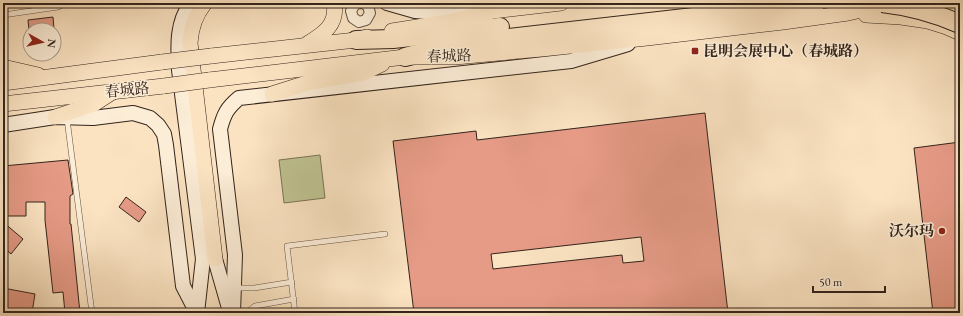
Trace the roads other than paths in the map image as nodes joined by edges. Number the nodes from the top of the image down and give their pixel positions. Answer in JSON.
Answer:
{"nodes":[{"id":1,"x":66,"y":3,"type":"edge"},
{"id":2,"x":191,"y":3,"type":"edge"},
{"id":3,"x":205,"y":3,"type":"edge"},
{"id":4,"x":334,"y":3,"type":"edge"},
{"id":5,"x":387,"y":3,"type":"edge"},
{"id":6,"x":561,"y":3,"type":"edge"},
{"id":7,"x":719,"y":3,"type":"edge"},
{"id":8,"x":816,"y":3,"type":"edge"},
{"id":9,"x":882,"y":3,"type":"edge"},
{"id":10,"x":894,"y":3,"type":"edge"},
{"id":11,"x":493,"y":11,"type":"junction"},
{"id":12,"x":681,"y":13,"type":"junction"},
{"id":13,"x":3,"y":15,"type":"edge"},
{"id":14,"x":783,"y":22,"type":"junction"},
{"id":15,"x":960,"y":24,"type":"edge"},
{"id":16,"x":960,"y":33,"type":"edge"},
{"id":17,"x":647,"y":38,"type":"junction"},
{"id":18,"x":356,"y":40,"type":"junction"},
{"id":19,"x":306,"y":45,"type":"junction"},
{"id":20,"x":399,"y":58,"type":"junction"},
{"id":21,"x":3,"y":67,"type":"edge"},
{"id":22,"x":49,"y":77,"type":"junction"},
{"id":23,"x":3,"y":83,"type":"edge"},
{"id":24,"x":114,"y":92,"type":"junction"},
{"id":25,"x":272,"y":94,"type":"junction"},
{"id":26,"x":3,"y":104,"type":"edge"},
{"id":27,"x":61,"y":117,"type":"junction"},
{"id":28,"x":3,"y":125,"type":"edge"},
{"id":29,"x":385,"y":234,"type":"dead end"},
{"id":30,"x":215,"y":258,"type":"joint"},
{"id":31,"x":292,"y":282,"type":"junction"},
{"id":32,"x":234,"y":288,"type":"junction"},
{"id":33,"x":294,"y":299,"type":"junction"},
{"id":34,"x":92,"y":313,"type":"edge"},
{"id":35,"x":197,"y":313,"type":"edge"},
{"id":36,"x":232,"y":313,"type":"edge"},
{"id":37,"x":246,"y":313,"type":"edge"},
{"id":38,"x":295,"y":313,"type":"edge"}],
"edges":[{"from":1,"to":13,"type":"lane"},
{"from":2,"to":35,"type":"main road"},
{"from":3,"to":30,"type":"main road"},
{"from":4,"to":19,"type":"main road"},
{"from":5,"to":11,"type":"main road"},
{"from":6,"to":11,"type":"main road","name":"春城路"},
{"from":7,"to":12,"type":"highway"},
{"from":8,"to":12,"type":"highway"},
{"from":9,"to":15,"type":"highway","bridge":true},
{"from":10,"to":14,"type":"main road","name":"春城路"},
{"from":11,"to":18,"type":"main road","name":"春城路"},
{"from":12,"to":18,"type":"highway"},
{"from":12,"to":20,"type":"highway"},
{"from":14,"to":16,"type":"main road"},
{"from":14,"to":17,"type":"main road","name":"春城路"},
{"from":17,"to":20,"type":"main road","name":"春城路"},
{"from":17,"to":25,"type":"main road"},
{"from":18,"to":19,"type":"main road","name":"春城路"},
{"from":19,"to":22,"type":"main road","name":"春城路","bridge":true},
{"from":20,"to":24,"type":"main road","name":"春城路","bridge":true},
{"from":20,"to":25,"type":"main road"},
{"from":21,"to":22,"type":"main road"},
{"from":22,"to":23,"type":"main road","name":"春城路"},
{"from":24,"to":26,"type":"main road","name":"春城路"},
{"from":24,"to":27,"type":"main road"},
{"from":25,"to":32,"type":"main road"},
{"from":27,"to":28,"type":"main road"},
{"from":27,"to":34,"type":"lane"},
{"from":27,"to":35,"type":"main road"},
{"from":29,"to":31,"type":"lane"},
{"from":30,"to":36,"type":"main road"},
{"from":31,"to":32,"type":"lane"},
{"from":31,"to":33,"type":"lane"},
{"from":32,"to":36,"type":"main road"},
{"from":33,"to":37,"type":"lane"},
{"from":33,"to":38,"type":"lane"}]}
